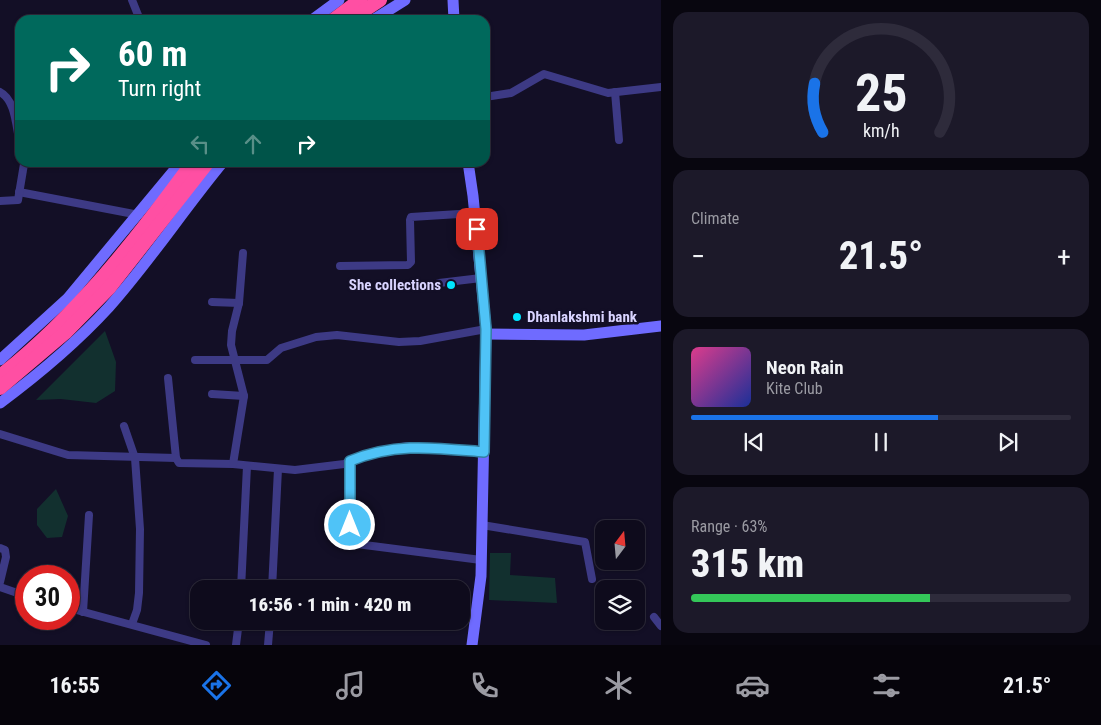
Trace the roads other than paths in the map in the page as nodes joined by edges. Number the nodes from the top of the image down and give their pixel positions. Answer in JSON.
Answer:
{"nodes":[{"id":1,"x":132,"y":0,"type":"edge"},
{"id":2,"x":339,"y":0,"type":"edge"},
{"id":3,"x":360,"y":0,"type":"edge"},
{"id":4,"x":380,"y":0,"type":"edge"},
{"id":5,"x":405,"y":0,"type":"edge"},
{"id":6,"x":453,"y":0,"type":"edge"},
{"id":7,"x":138,"y":15,"type":"edge"},
{"id":8,"x":319,"y":15,"type":"edge"},
{"id":9,"x":340,"y":15,"type":"edge"},
{"id":10,"x":358,"y":15,"type":"edge"},
{"id":11,"x":381,"y":15,"type":"edge"},
{"id":12,"x":454,"y":15,"type":"edge"},
{"id":13,"x":661,"y":87,"type":"edge"},
{"id":14,"x":0,"y":92,"type":"edge"},
{"id":15,"x":615,"y":92,"type":"junction"},
{"id":16,"x":490,"y":96,"type":"edge"},
{"id":17,"x":15,"y":121,"type":"edge"},
{"id":18,"x":619,"y":140,"type":"dead end"},
{"id":19,"x":23,"y":167,"type":"edge"},
{"id":20,"x":181,"y":167,"type":"edge"},
{"id":21,"x":191,"y":167,"type":"edge"},
{"id":22,"x":203,"y":167,"type":"edge"},
{"id":23,"x":215,"y":167,"type":"edge"},
{"id":24,"x":469,"y":167,"type":"edge"},
{"id":25,"x":183,"y":186,"type":"junction"},
{"id":26,"x":19,"y":192,"type":"junction"},
{"id":27,"x":0,"y":201,"type":"edge"},
{"id":28,"x":475,"y":213,"type":"junction"},
{"id":29,"x":139,"y":215,"type":"junction"},
{"id":30,"x":143,"y":239,"type":"junction"},
{"id":31,"x":243,"y":253,"type":"dead end"},
{"id":32,"x":340,"y":266,"type":"dead end"},
{"id":33,"x":481,"y":278,"type":"junction"},
{"id":34,"x":439,"y":283,"type":"dead end"},
{"id":35,"x":212,"y":302,"type":"dead end"},
{"id":36,"x":239,"y":303,"type":"junction"},
{"id":37,"x":661,"y":326,"type":"edge"},
{"id":38,"x":486,"y":332,"type":"junction"},
{"id":39,"x":0,"y":360,"type":"edge"},
{"id":40,"x":195,"y":360,"type":"dead end"},
{"id":41,"x":235,"y":360,"type":"junction"},
{"id":42,"x":0,"y":376,"type":"edge"},
{"id":43,"x":168,"y":378,"type":"dead end"},
{"id":44,"x":0,"y":388,"type":"edge"},
{"id":45,"x":212,"y":394,"type":"dead end"},
{"id":46,"x":244,"y":396,"type":"junction"},
{"id":47,"x":0,"y":403,"type":"edge"},
{"id":48,"x":124,"y":426,"type":"dead end"},
{"id":49,"x":0,"y":434,"type":"edge"},
{"id":50,"x":484,"y":452,"type":"junction"},
{"id":51,"x":135,"y":458,"type":"junction"},
{"id":52,"x":176,"y":458,"type":"junction"},
{"id":53,"x":350,"y":461,"type":"junction"},
{"id":54,"x":233,"y":464,"type":"junction"},
{"id":55,"x":247,"y":466,"type":"junction"},
{"id":56,"x":278,"y":469,"type":"junction"},
{"id":57,"x":89,"y":515,"type":"dead end"},
{"id":58,"x":482,"y":525,"type":"junction"},
{"id":59,"x":0,"y":548,"type":"edge"},
{"id":60,"x":481,"y":560,"type":"junction"},
{"id":61,"x":592,"y":579,"type":"dead end"},
{"id":62,"x":241,"y":580,"type":"edge"},
{"id":63,"x":272,"y":580,"type":"edge"},
{"id":64,"x":0,"y":582,"type":"edge"},
{"id":65,"x":0,"y":587,"type":"edge"},
{"id":66,"x":15,"y":592,"type":"edge"},
{"id":67,"x":80,"y":611,"type":"edge"},
{"id":68,"x":83,"y":612,"type":"junction"},
{"id":69,"x":654,"y":617,"type":"dead end"},
{"id":70,"x":132,"y":624,"type":"junction"},
{"id":71,"x":661,"y":626,"type":"edge"},
{"id":72,"x":237,"y":630,"type":"edge"},
{"id":73,"x":269,"y":630,"type":"edge"},
{"id":74,"x":206,"y":645,"type":"edge"},
{"id":75,"x":236,"y":645,"type":"edge"},
{"id":76,"x":268,"y":645,"type":"edge"},
{"id":77,"x":472,"y":645,"type":"edge"}],
"edges":[{"from":1,"to":7,"type":"street"},
{"from":2,"to":8,"type":"street"},
{"from":3,"to":9,"type":"highway"},
{"from":4,"to":10,"type":"highway"},
{"from":5,"to":11,"type":"street"},
{"from":6,"to":12,"type":"street"},
{"from":13,"to":15,"type":"street"},
{"from":14,"to":17,"type":"street"},
{"from":15,"to":16,"type":"street"},
{"from":15,"to":18,"type":"street"},
{"from":19,"to":26,"type":"street"},
{"from":20,"to":25,"type":"street"},
{"from":21,"to":25,"type":"highway"},
{"from":22,"to":25,"type":"highway"},
{"from":23,"to":25,"type":"street"},
{"from":24,"to":28,"type":"street"},
{"from":25,"to":29,"type":"street"},
{"from":25,"to":30,"type":"highway"},
{"from":25,"to":47,"type":"street"},
{"from":26,"to":27,"type":"street"},
{"from":26,"to":29,"type":"street"},
{"from":28,"to":32,"type":"street"},
{"from":28,"to":33,"type":"street"},
{"from":29,"to":39,"type":"street"},
{"from":30,"to":42,"type":"highway"},
{"from":30,"to":44,"type":"highway"},
{"from":31,"to":36,"type":"street"},
{"from":33,"to":34,"type":"street"},
{"from":33,"to":38,"type":"street"},
{"from":35,"to":36,"type":"street"},
{"from":36,"to":41,"type":"street"},
{"from":37,"to":38,"type":"street"},
{"from":38,"to":41,"type":"street"},
{"from":38,"to":50,"type":"street"},
{"from":40,"to":41,"type":"street"},
{"from":41,"to":46,"type":"street"},
{"from":43,"to":52,"type":"street"},
{"from":45,"to":46,"type":"street"},
{"from":46,"to":54,"type":"street"},
{"from":48,"to":51,"type":"street"},
{"from":49,"to":51,"type":"street"},
{"from":50,"to":53,"type":"street"},
{"from":50,"to":58,"type":"street"},
{"from":51,"to":52,"type":"street"},
{"from":51,"to":70,"type":"street"},
{"from":52,"to":54,"type":"street"},
{"from":53,"to":56,"type":"street"},
{"from":53,"to":60,"type":"street"},
{"from":54,"to":55,"type":"street"},
{"from":55,"to":56,"type":"street"},
{"from":55,"to":62,"type":"street"},
{"from":56,"to":63,"type":"street"},
{"from":57,"to":68,"type":"street"},
{"from":58,"to":60,"type":"street"},
{"from":58,"to":61,"type":"street"},
{"from":59,"to":64,"type":"street"},
{"from":60,"to":77,"type":"street"},
{"from":65,"to":66,"type":"street"},
{"from":67,"to":68,"type":"street"},
{"from":68,"to":70,"type":"street"},
{"from":69,"to":71,"type":"street"},
{"from":70,"to":74,"type":"street"},
{"from":72,"to":75,"type":"street"},
{"from":73,"to":76,"type":"street"}]}
